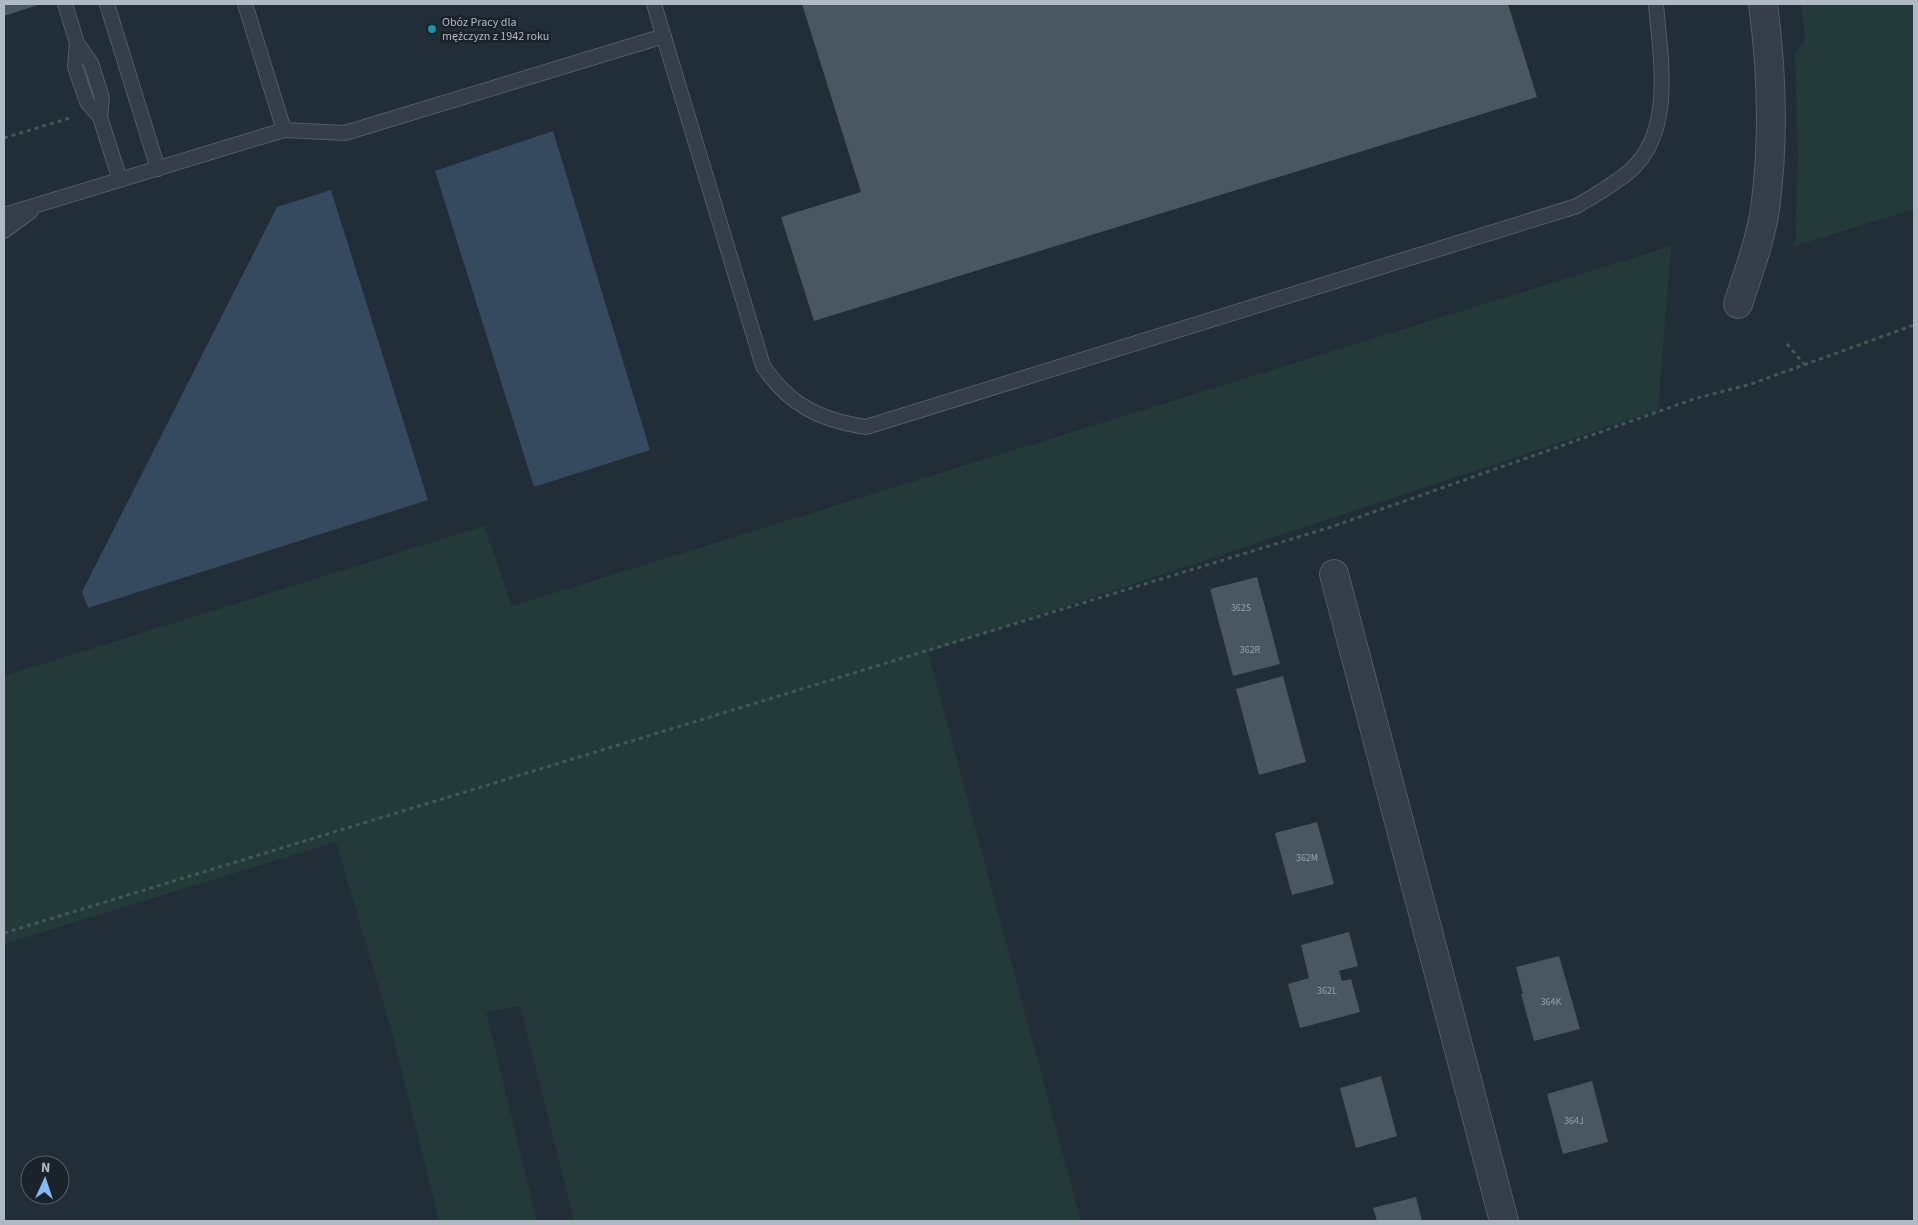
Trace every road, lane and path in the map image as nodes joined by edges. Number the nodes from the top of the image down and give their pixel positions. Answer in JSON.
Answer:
{"nodes":[{"id":1,"x":65,"y":4,"type":"edge"},
{"id":2,"x":107,"y":4,"type":"edge"},
{"id":3,"x":245,"y":4,"type":"edge"},
{"id":4,"x":654,"y":4,"type":"edge"},
{"id":5,"x":1656,"y":4,"type":"edge"},
{"id":6,"x":1763,"y":4,"type":"edge"},
{"id":7,"x":664,"y":36,"type":"junction"},
{"id":8,"x":284,"y":130,"type":"junction"},
{"id":9,"x":158,"y":168,"type":"junction"},
{"id":10,"x":120,"y":180,"type":"junction"},
{"id":11,"x":42,"y":204,"type":"junction"},
{"id":12,"x":4,"y":209,"type":"edge"},
{"id":13,"x":4,"y":215,"type":"edge"},
{"id":14,"x":4,"y":222,"type":"edge"},
{"id":15,"x":4,"y":231,"type":"edge"},
{"id":16,"x":1738,"y":304,"type":"dead end"},
{"id":17,"x":1914,"y":325,"type":"edge"},
{"id":18,"x":1787,"y":344,"type":"dead end"},
{"id":19,"x":1804,"y":364,"type":"junction"},
{"id":20,"x":1334,"y":574,"type":"dead end"},
{"id":21,"x":4,"y":933,"type":"edge"},
{"id":22,"x":1504,"y":1221,"type":"edge"}],
"edges":[{"from":1,"to":10,"type":"lane"},
{"from":2,"to":9,"type":"lane"},
{"from":3,"to":8,"type":"lane"},
{"from":4,"to":7,"type":"lane"},
{"from":5,"to":7,"type":"lane"},
{"from":6,"to":16,"type":"street"},
{"from":7,"to":8,"type":"lane"},
{"from":8,"to":9,"type":"lane"},
{"from":9,"to":10,"type":"lane"},
{"from":10,"to":11,"type":"lane"},
{"from":11,"to":12,"type":"lane"},
{"from":11,"to":13,"type":"lane"},
{"from":11,"to":14,"type":"lane"},
{"from":11,"to":15,"type":"lane"},
{"from":17,"to":19,"type":"path"},
{"from":18,"to":19,"type":"path"},
{"from":19,"to":21,"type":"path"},
{"from":20,"to":22,"type":"street"}]}
